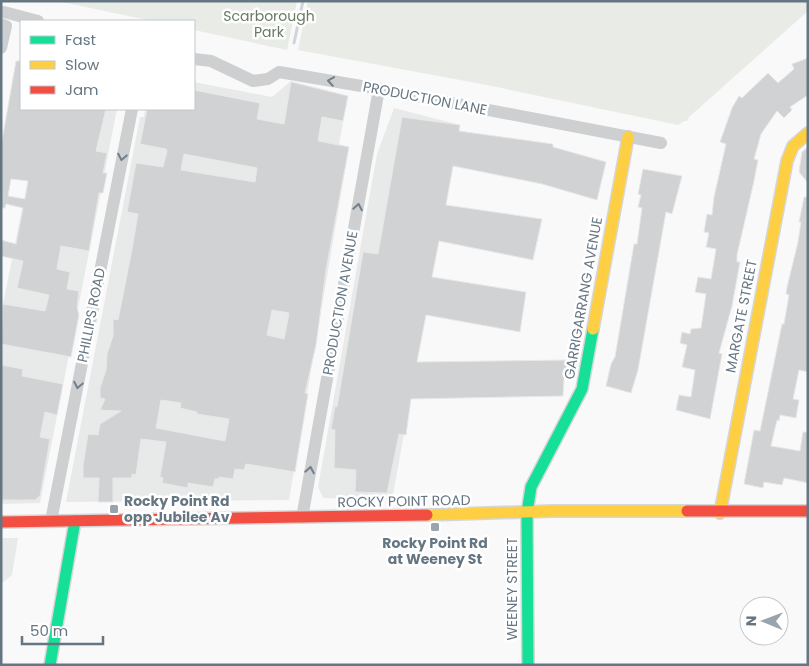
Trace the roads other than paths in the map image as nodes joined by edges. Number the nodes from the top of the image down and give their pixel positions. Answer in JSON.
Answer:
{"nodes":[{"id":1,"x":4,"y":12,"type":"dead end"},
{"id":2,"x":34,"y":20,"type":"edge"},
{"id":3,"x":3,"y":25,"type":"edge"},
{"id":4,"x":1,"y":48,"type":"edge"},
{"id":5,"x":195,"y":59,"type":"edge"},
{"id":6,"x":379,"y":88,"type":"junction"},
{"id":7,"x":132,"y":110,"type":"edge"},
{"id":8,"x":808,"y":133,"type":"edge"},
{"id":9,"x":628,"y":137,"type":"junction"},
{"id":10,"x":661,"y":143,"type":"dead end"},
{"id":11,"x":808,"y":511,"type":"edge"},
{"id":12,"x":720,"y":512,"type":"junction"},
{"id":13,"x":527,"y":513,"type":"junction"},
{"id":14,"x":302,"y":518,"type":"junction"},
{"id":15,"x":51,"y":521,"type":"junction"},
{"id":16,"x":75,"y":521,"type":"junction"},
{"id":17,"x":1,"y":522,"type":"edge"},
{"id":18,"x":50,"y":665,"type":"edge"},
{"id":19,"x":528,"y":665,"type":"edge"}],
"edges":[{"from":1,"to":2,"type":"street"},
{"from":3,"to":4,"type":"street"},
{"from":6,"to":5,"type":"street","name":"PRODUCTION LANE","one_way":true},
{"from":6,"to":9,"type":"street","name":"PRODUCTION LANE"},
{"from":14,"to":6,"type":"street","name":"PRODUCTION AVENUE","one_way":true},
{"from":7,"to":15,"type":"street","name":"PHILLIPS ROAD","one_way":true},
{"from":8,"to":12,"type":"street","name":"MARGATE STREET"},
{"from":9,"to":10,"type":"street","name":"PRODUCTION LANE"},
{"from":9,"to":13,"type":"street","name":"GARRIGARRANG AVENUE"},
{"from":11,"to":12,"type":"street","name":"ROCKY POINT ROAD"},
{"from":12,"to":13,"type":"street","name":"ROCKY POINT ROAD"},
{"from":13,"to":14,"type":"street","name":"ROCKY POINT ROAD"},
{"from":13,"to":19,"type":"street","name":"WEENEY STREET"},
{"from":14,"to":16,"type":"street","name":"ROCKY POINT ROAD"},
{"from":15,"to":16,"type":"street","name":"ROCKY POINT ROAD"},
{"from":15,"to":17,"type":"street","name":"ROCKY POINT ROAD"},
{"from":16,"to":18,"type":"street"}]}
